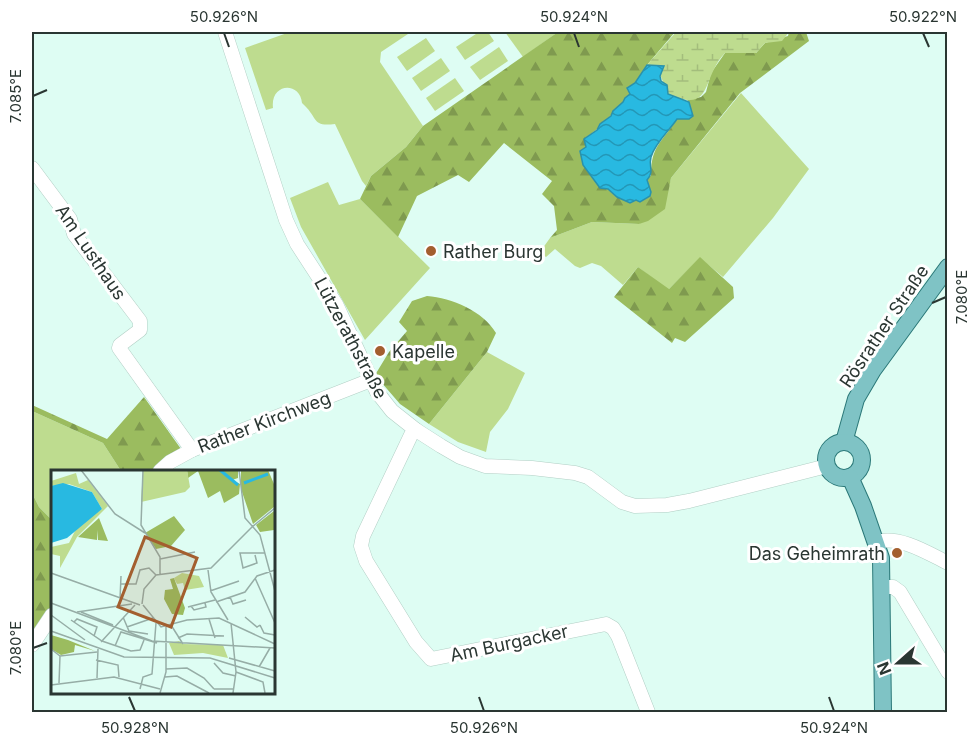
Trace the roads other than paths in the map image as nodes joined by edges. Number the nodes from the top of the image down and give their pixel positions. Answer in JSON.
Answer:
{"nodes":[{"id":1,"x":225,"y":32,"type":"edge"},
{"id":2,"x":32,"y":168,"type":"edge"},
{"id":3,"x":948,"y":267,"type":"edge"},
{"id":4,"x":371,"y":380,"type":"junction"},
{"id":5,"x":416,"y":430,"type":"junction"},
{"id":6,"x":844,"y":442,"type":"junction"},
{"id":7,"x":192,"y":450,"type":"junction"},
{"id":8,"x":827,"y":466,"type":"junction"},
{"id":9,"x":161,"y":470,"type":"edge"},
{"id":10,"x":850,"y":477,"type":"junction"},
{"id":11,"x":878,"y":542,"type":"junction"},
{"id":12,"x":948,"y":563,"type":"edge"},
{"id":13,"x":883,"y":587,"type":"junction"},
{"id":14,"x":51,"y":616,"type":"edge"},
{"id":15,"x":32,"y":645,"type":"edge"},
{"id":16,"x":948,"y":672,"type":"edge"},
{"id":17,"x":648,"y":712,"type":"edge"},
{"id":18,"x":883,"y":712,"type":"edge"}],
"edges":[{"from":1,"to":4,"type":"street","name":"Lützerathstraße"},
{"from":2,"to":7,"type":"street","name":"Am Lusthaus"},
{"from":3,"to":6,"type":"main road","name":"Rösrather Straße"},
{"from":4,"to":5,"type":"street","name":"Lützerathstraße"},
{"from":4,"to":7,"type":"street","name":"Rather Kirchweg"},
{"from":5,"to":8,"type":"street","name":"Lützerathstraße"},
{"from":5,"to":17,"type":"street","name":"Am Burgacker"},
{"from":6,"to":8,"type":"main road"},
{"from":6,"to":10,"type":"main road"},
{"from":7,"to":9,"type":"street","name":"Rather Kirchweg"},
{"from":8,"to":10,"type":"main road"},
{"from":10,"to":11,"type":"main road"},
{"from":11,"to":12,"type":"street"},
{"from":11,"to":13,"type":"main road"},
{"from":13,"to":16,"type":"street"},
{"from":13,"to":18,"type":"main road"},
{"from":14,"to":15,"type":"street"}]}
